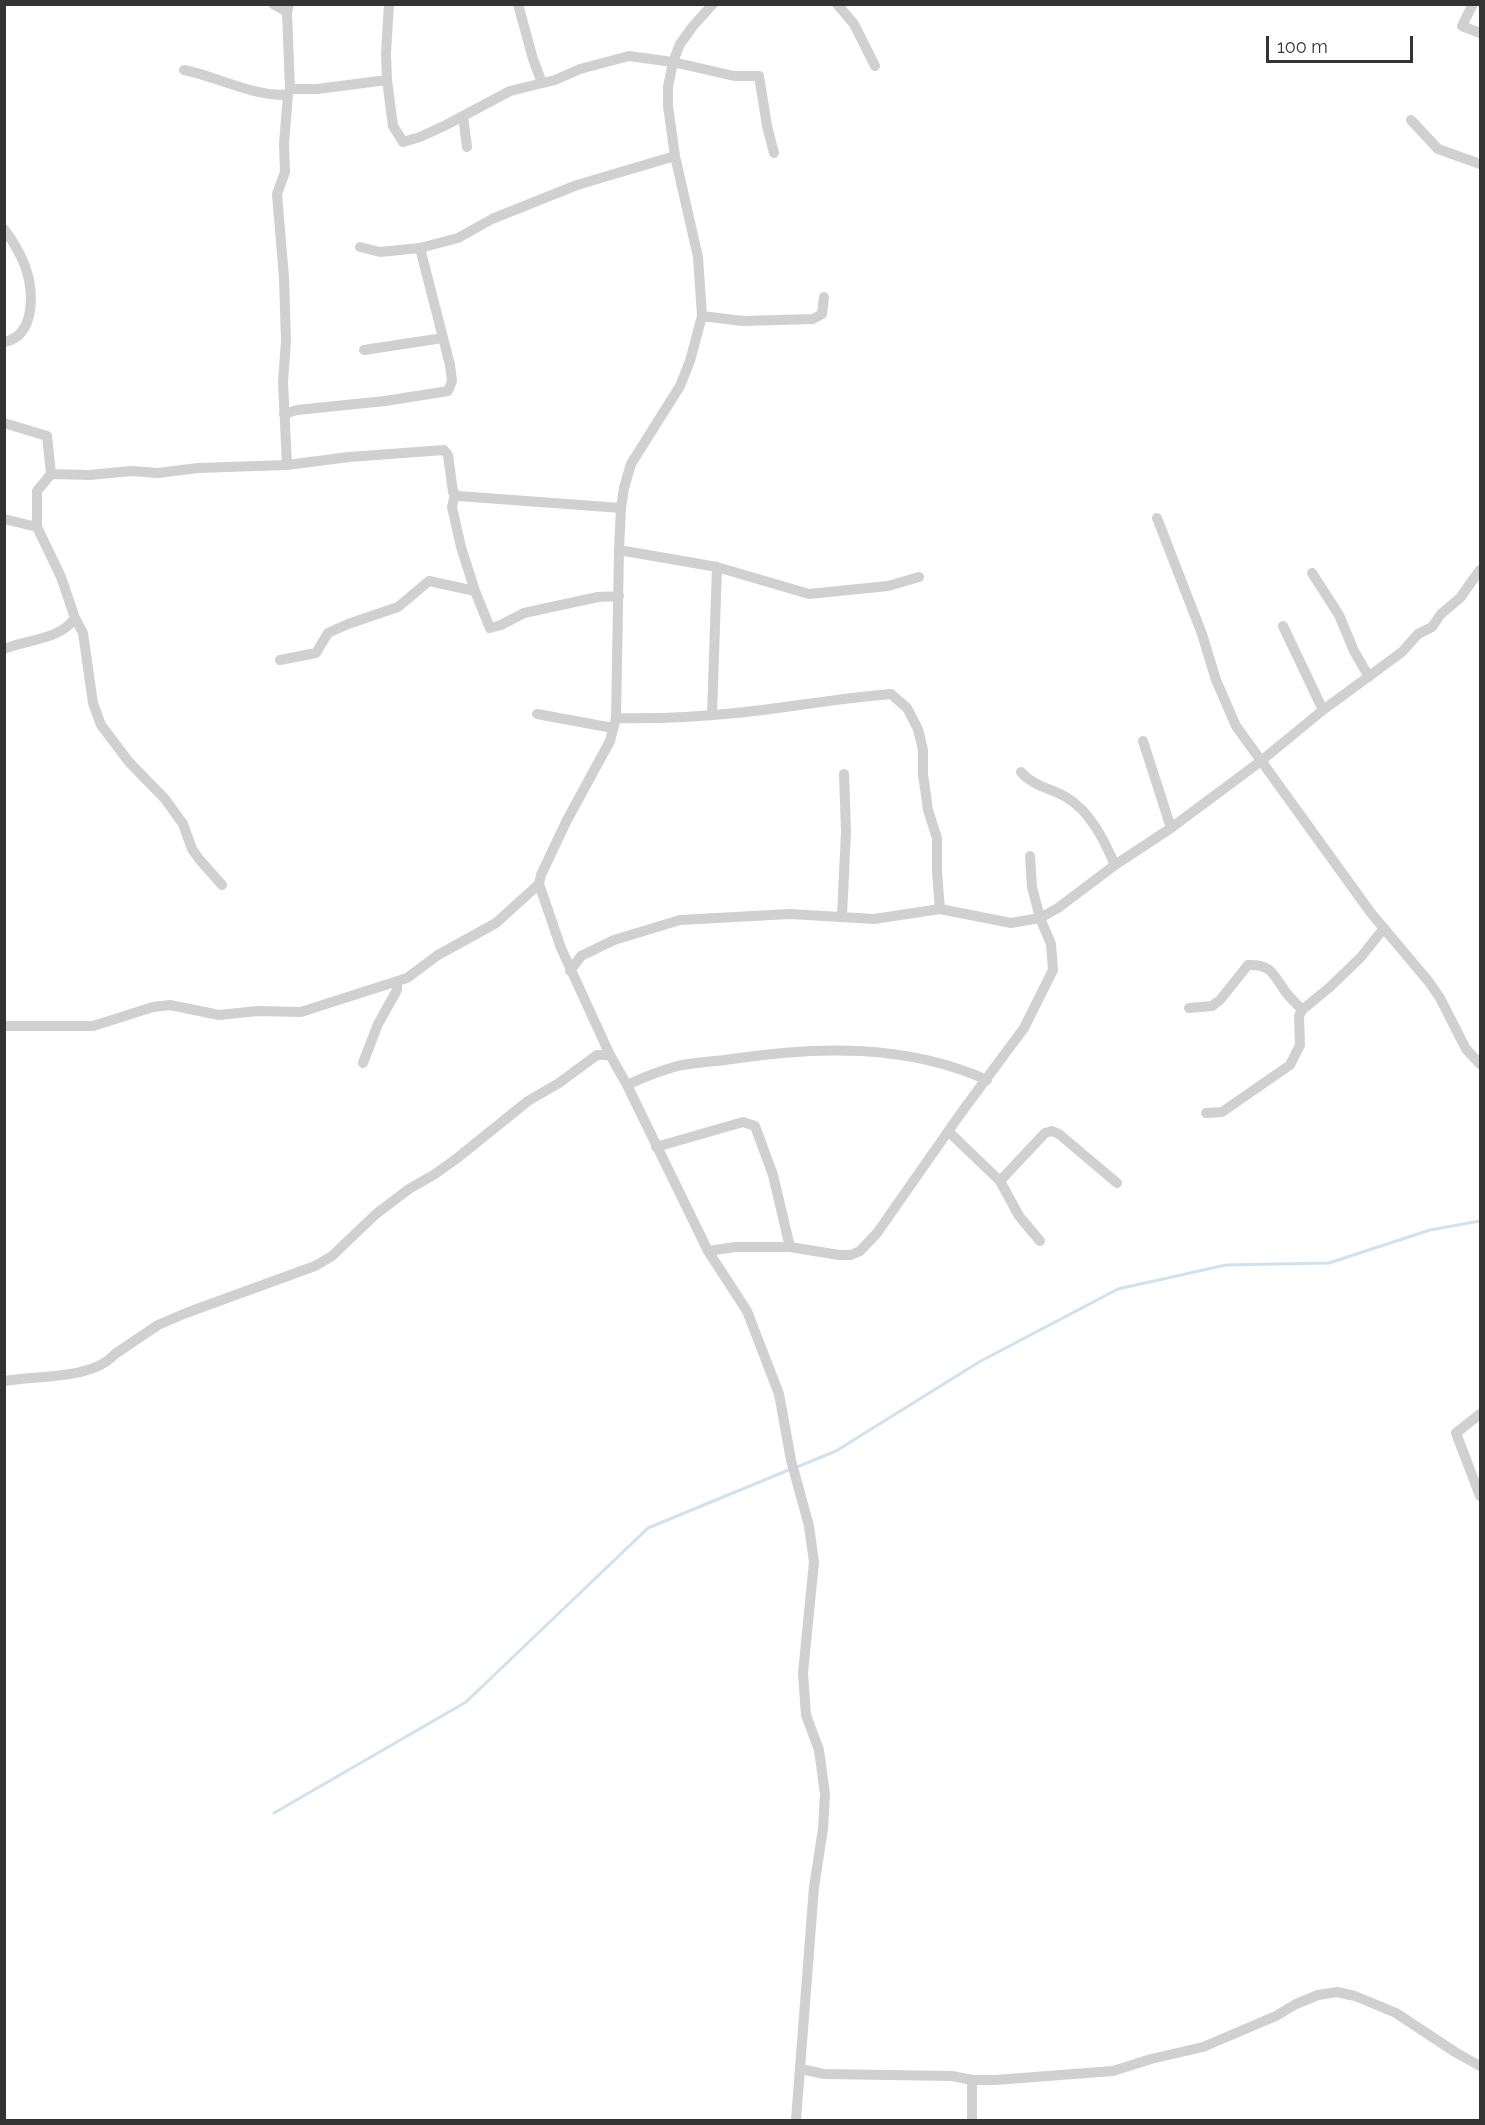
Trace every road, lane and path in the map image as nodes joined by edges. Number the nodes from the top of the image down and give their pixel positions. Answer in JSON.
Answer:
{"nodes":[{"id":1,"x":273,"y":4,"type":"edge"},
{"id":2,"x":389,"y":4,"type":"edge"},
{"id":3,"x":518,"y":4,"type":"edge"},
{"id":4,"x":713,"y":4,"type":"edge"},
{"id":5,"x":837,"y":4,"type":"edge"},
{"id":6,"x":1473,"y":4,"type":"edge"},
{"id":7,"x":288,"y":8,"type":"edge"},
{"id":8,"x":1480,"y":33,"type":"edge"},
{"id":9,"x":673,"y":63,"type":"junction"},
{"id":10,"x":875,"y":66,"type":"dead end"},
{"id":11,"x":184,"y":70,"type":"dead end"},
{"id":12,"x":387,"y":80,"type":"junction"},
{"id":13,"x":542,"y":84,"type":"junction"},
{"id":14,"x":289,"y":92,"type":"junction"},
{"id":15,"x":463,"y":116,"type":"junction"},
{"id":16,"x":1411,"y":120,"type":"dead end"},
{"id":17,"x":467,"y":147,"type":"dead end"},
{"id":18,"x":774,"y":153,"type":"dead end"},
{"id":19,"x":675,"y":156,"type":"junction"},
{"id":20,"x":1480,"y":164,"type":"edge"},
{"id":21,"x":4,"y":230,"type":"edge"},
{"id":22,"x":360,"y":247,"type":"dead end"},
{"id":23,"x":420,"y":248,"type":"junction"},
{"id":24,"x":824,"y":297,"type":"dead end"},
{"id":25,"x":702,"y":316,"type":"junction"},
{"id":26,"x":443,"y":338,"type":"junction"},
{"id":27,"x":4,"y":342,"type":"edge"},
{"id":28,"x":364,"y":350,"type":"dead end"},
{"id":29,"x":284,"y":414,"type":"junction"},
{"id":30,"x":4,"y":423,"type":"edge"},
{"id":31,"x":286,"y":465,"type":"junction"},
{"id":32,"x":51,"y":474,"type":"junction"},
{"id":33,"x":455,"y":495,"type":"junction"},
{"id":34,"x":621,"y":508,"type":"junction"},
{"id":35,"x":1157,"y":518,"type":"dead end"},
{"id":36,"x":4,"y":519,"type":"edge"},
{"id":37,"x":37,"y":527,"type":"junction"},
{"id":38,"x":619,"y":550,"type":"junction"},
{"id":39,"x":717,"y":567,"type":"junction"},
{"id":40,"x":1480,"y":570,"type":"edge"},
{"id":41,"x":1312,"y":573,"type":"dead end"},
{"id":42,"x":919,"y":577,"type":"dead end"},
{"id":43,"x":475,"y":591,"type":"junction"},
{"id":44,"x":619,"y":596,"type":"junction"},
{"id":45,"x":75,"y":618,"type":"junction"},
{"id":46,"x":1283,"y":626,"type":"dead end"},
{"id":47,"x":4,"y":649,"type":"edge"},
{"id":48,"x":280,"y":660,"type":"dead end"},
{"id":49,"x":1369,"y":677,"type":"junction"},
{"id":50,"x":1323,"y":710,"type":"junction"},
{"id":51,"x":537,"y":714,"type":"dead end"},
{"id":52,"x":712,"y":715,"type":"junction"},
{"id":53,"x":615,"y":723,"type":"junction"},
{"id":54,"x":1143,"y":741,"type":"dead end"},
{"id":55,"x":1261,"y":761,"type":"junction"},
{"id":56,"x":1021,"y":772,"type":"dead end"},
{"id":57,"x":844,"y":774,"type":"dead end"},
{"id":58,"x":1171,"y":828,"type":"junction"},
{"id":59,"x":1030,"y":856,"type":"dead end"},
{"id":60,"x":1115,"y":865,"type":"junction"},
{"id":61,"x":539,"y":884,"type":"junction"},
{"id":62,"x":222,"y":885,"type":"dead end"},
{"id":63,"x":940,"y":909,"type":"junction"},
{"id":64,"x":842,"y":916,"type":"junction"},
{"id":65,"x":1040,"y":918,"type":"junction"},
{"id":66,"x":1384,"y":928,"type":"junction"},
{"id":67,"x":561,"y":948,"type":"junction"},
{"id":68,"x":581,"y":956,"type":"junction"},
{"id":69,"x":570,"y":971,"type":"junction"},
{"id":70,"x":397,"y":982,"type":"junction"},
{"id":71,"x":1189,"y":1008,"type":"dead end"},
{"id":72,"x":1302,"y":1010,"type":"junction"},
{"id":73,"x":4,"y":1026,"type":"edge"},
{"id":74,"x":600,"y":1035,"type":"junction"},
{"id":75,"x":597,"y":1055,"type":"junction"},
{"id":76,"x":610,"y":1055,"type":"junction"},
{"id":77,"x":363,"y":1063,"type":"dead end"},
{"id":78,"x":1480,"y":1064,"type":"edge"},
{"id":79,"x":987,"y":1080,"type":"junction"},
{"id":80,"x":627,"y":1085,"type":"junction"},
{"id":81,"x":1206,"y":1113,"type":"dead end"},
{"id":82,"x":949,"y":1132,"type":"junction"},
{"id":83,"x":656,"y":1147,"type":"junction"},
{"id":84,"x":1000,"y":1181,"type":"junction"},
{"id":85,"x":1117,"y":1183,"type":"dead end"},
{"id":86,"x":1040,"y":1241,"type":"dead end"},
{"id":87,"x":790,"y":1247,"type":"junction"},
{"id":88,"x":708,"y":1251,"type":"junction"},
{"id":89,"x":4,"y":1381,"type":"edge"},
{"id":90,"x":1480,"y":1414,"type":"edge"},
{"id":91,"x":1480,"y":1496,"type":"edge"},
{"id":92,"x":1480,"y":2066,"type":"edge"},
{"id":93,"x":801,"y":2069,"type":"junction"},
{"id":94,"x":972,"y":2080,"type":"junction"},
{"id":95,"x":796,"y":2121,"type":"edge"},
{"id":96,"x":972,"y":2121,"type":"edge"}],
"edges":[{"from":1,"to":7,"type":"street"},
{"from":2,"to":12,"type":"street"},
{"from":3,"to":13,"type":"street"},
{"from":4,"to":9,"type":"street"},
{"from":5,"to":10,"type":"street"},
{"from":6,"to":8,"type":"street"},
{"from":7,"to":14,"type":"street"},
{"from":9,"to":13,"type":"street"},
{"from":9,"to":18,"type":"street"},
{"from":9,"to":19,"type":"street"},
{"from":11,"to":14,"type":"street"},
{"from":12,"to":14,"type":"street"},
{"from":12,"to":15,"type":"street"},
{"from":13,"to":15,"type":"street"},
{"from":14,"to":29,"type":"street"},
{"from":15,"to":17,"type":"street"},
{"from":16,"to":20,"type":"street"},
{"from":19,"to":23,"type":"street"},
{"from":19,"to":25,"type":"street"},
{"from":21,"to":27,"type":"street"},
{"from":22,"to":23,"type":"street"},
{"from":23,"to":26,"type":"street"},
{"from":24,"to":25,"type":"street"},
{"from":25,"to":34,"type":"street"},
{"from":26,"to":28,"type":"street"},
{"from":26,"to":29,"type":"street"},
{"from":29,"to":31,"type":"street"},
{"from":30,"to":32,"type":"street"},
{"from":31,"to":32,"type":"street"},
{"from":31,"to":33,"type":"street"},
{"from":32,"to":37,"type":"street"},
{"from":33,"to":34,"type":"street"},
{"from":33,"to":43,"type":"street"},
{"from":34,"to":38,"type":"street"},
{"from":35,"to":55,"type":"street"},
{"from":36,"to":37,"type":"street"},
{"from":37,"to":45,"type":"street"},
{"from":38,"to":39,"type":"street"},
{"from":38,"to":44,"type":"street"},
{"from":39,"to":42,"type":"street"},
{"from":39,"to":52,"type":"street"},
{"from":40,"to":49,"type":"street"},
{"from":41,"to":49,"type":"street"},
{"from":43,"to":44,"type":"street"},
{"from":43,"to":48,"type":"street"},
{"from":44,"to":53,"type":"street"},
{"from":45,"to":47,"type":"street"},
{"from":45,"to":62,"type":"street"},
{"from":46,"to":50,"type":"street"},
{"from":49,"to":50,"type":"street"},
{"from":50,"to":55,"type":"street"},
{"from":51,"to":53,"type":"street"},
{"from":52,"to":53,"type":"street"},
{"from":52,"to":63,"type":"street"},
{"from":53,"to":61,"type":"street"},
{"from":54,"to":58,"type":"street"},
{"from":55,"to":58,"type":"street"},
{"from":55,"to":66,"type":"street"},
{"from":56,"to":60,"type":"street"},
{"from":57,"to":64,"type":"street"},
{"from":58,"to":60,"type":"street"},
{"from":59,"to":65,"type":"street"},
{"from":60,"to":65,"type":"street"},
{"from":61,"to":67,"type":"street"},
{"from":61,"to":70,"type":"street"},
{"from":63,"to":64,"type":"street"},
{"from":63,"to":65,"type":"street"},
{"from":64,"to":68,"type":"street"},
{"from":65,"to":79,"type":"street"},
{"from":66,"to":72,"type":"street"},
{"from":66,"to":78,"type":"street"},
{"from":67,"to":68,"type":"street"},
{"from":67,"to":69,"type":"street"},
{"from":68,"to":69,"type":"street"},
{"from":69,"to":74,"type":"street"},
{"from":70,"to":73,"type":"street"},
{"from":70,"to":77,"type":"street"},
{"from":71,"to":72,"type":"street"},
{"from":72,"to":81,"type":"street"},
{"from":74,"to":75,"type":"street"},
{"from":74,"to":76,"type":"street"},
{"from":75,"to":76,"type":"street"},
{"from":75,"to":89,"type":"street"},
{"from":76,"to":80,"type":"street"},
{"from":79,"to":80,"type":"street"},
{"from":79,"to":82,"type":"street"},
{"from":80,"to":83,"type":"street"},
{"from":82,"to":84,"type":"street"},
{"from":82,"to":87,"type":"street"},
{"from":83,"to":87,"type":"street"},
{"from":83,"to":88,"type":"street"},
{"from":84,"to":85,"type":"street"},
{"from":84,"to":86,"type":"street"},
{"from":87,"to":88,"type":"street"},
{"from":88,"to":93,"type":"street"},
{"from":90,"to":91,"type":"street"},
{"from":92,"to":94,"type":"street"},
{"from":93,"to":94,"type":"street"},
{"from":93,"to":95,"type":"street"},
{"from":94,"to":96,"type":"street"}]}
